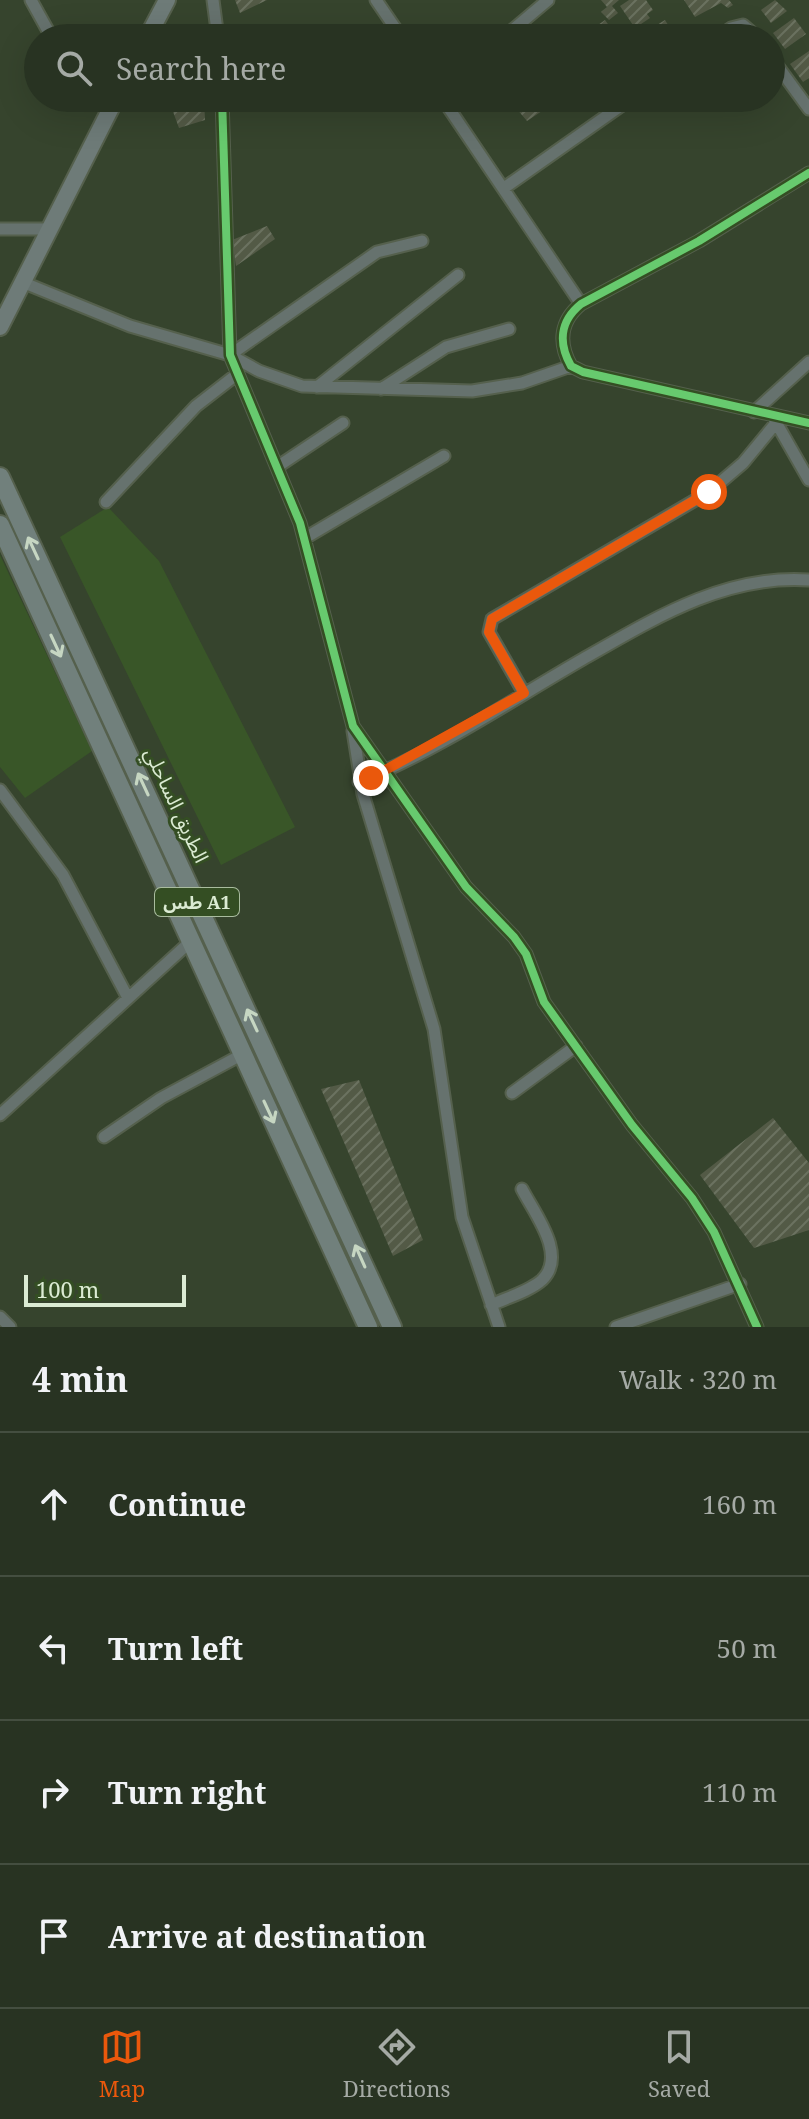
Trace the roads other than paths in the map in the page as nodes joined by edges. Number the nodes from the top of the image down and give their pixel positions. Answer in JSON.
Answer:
{"nodes":[{"id":1,"x":31,"y":0,"type":"edge"},
{"id":2,"x":167,"y":0,"type":"edge"},
{"id":3,"x":213,"y":0,"type":"edge"},
{"id":4,"x":376,"y":0,"type":"edge"},
{"id":5,"x":548,"y":0,"type":"edge"},
{"id":6,"x":44,"y":24,"type":"edge"},
{"id":7,"x":154,"y":24,"type":"edge"},
{"id":8,"x":216,"y":24,"type":"edge"},
{"id":9,"x":392,"y":24,"type":"edge"},
{"id":10,"x":520,"y":24,"type":"edge"},
{"id":11,"x":785,"y":76,"type":"edge"},
{"id":12,"x":809,"y":109,"type":"edge"},
{"id":13,"x":105,"y":112,"type":"edge"},
{"id":14,"x":222,"y":112,"type":"edge"},
{"id":15,"x":452,"y":112,"type":"edge"},
{"id":16,"x":612,"y":112,"type":"edge"},
{"id":17,"x":809,"y":173,"type":"edge"},
{"id":18,"x":504,"y":188,"type":"junction"},
{"id":19,"x":0,"y":229,"type":"edge"},
{"id":20,"x":48,"y":229,"type":"junction"},
{"id":21,"x":422,"y":241,"type":"dead end"},
{"id":22,"x":458,"y":275,"type":"dead end"},
{"id":23,"x":22,"y":282,"type":"junction"},
{"id":24,"x":581,"y":304,"type":"junction"},
{"id":25,"x":0,"y":327,"type":"edge"},
{"id":26,"x":509,"y":329,"type":"dead end"},
{"id":27,"x":230,"y":355,"type":"junction"},
{"id":28,"x":809,"y":362,"type":"edge"},
{"id":29,"x":571,"y":366,"type":"junction"},
{"id":30,"x":236,"y":375,"type":"junction"},
{"id":31,"x":317,"y":387,"type":"junction"},
{"id":32,"x":381,"y":389,"type":"junction"},
{"id":33,"x":754,"y":412,"type":"junction"},
{"id":34,"x":774,"y":420,"type":"junction"},
{"id":35,"x":343,"y":423,"type":"dead end"},
{"id":36,"x":809,"y":423,"type":"edge"},
{"id":37,"x":444,"y":456,"type":"dead end"},
{"id":38,"x":277,"y":467,"type":"junction"},
{"id":39,"x":0,"y":477,"type":"edge"},
{"id":40,"x":809,"y":480,"type":"edge"},
{"id":41,"x":106,"y":502,"type":"dead end"},
{"id":42,"x":0,"y":525,"type":"edge"},
{"id":43,"x":305,"y":538,"type":"junction"},
{"id":44,"x":809,"y":580,"type":"edge"},
{"id":45,"x":524,"y":693,"type":"junction"},
{"id":46,"x":353,"y":726,"type":"junction"},
{"id":47,"x":383,"y":773,"type":"junction"},
{"id":48,"x":359,"y":782,"type":"junction"},
{"id":49,"x":0,"y":790,"type":"edge"},
{"id":50,"x":191,"y":941,"type":"junction"},
{"id":51,"x":128,"y":998,"type":"junction"},
{"id":52,"x":576,"y":1046,"type":"junction"},
{"id":53,"x":243,"y":1054,"type":"junction"},
{"id":54,"x":512,"y":1093,"type":"dead end"},
{"id":55,"x":0,"y":1115,"type":"edge"},
{"id":56,"x":104,"y":1137,"type":"dead end"},
{"id":57,"x":522,"y":1189,"type":"dead end"},
{"id":58,"x":740,"y":1284,"type":"junction"},
{"id":59,"x":491,"y":1305,"type":"junction"},
{"id":60,"x":0,"y":1317,"type":"edge"},
{"id":61,"x":10,"y":1327,"type":"edge"},
{"id":62,"x":368,"y":1327,"type":"edge"},
{"id":63,"x":392,"y":1327,"type":"edge"},
{"id":64,"x":499,"y":1327,"type":"edge"},
{"id":65,"x":616,"y":1327,"type":"edge"},
{"id":66,"x":757,"y":1327,"type":"edge"}],
"edges":[{"from":1,"to":6,"type":"street"},
{"from":2,"to":7,"type":"main road"},
{"from":3,"to":8,"type":"street"},
{"from":4,"to":9,"type":"street"},
{"from":5,"to":10,"type":"street"},
{"from":11,"to":12,"type":"street"},
{"from":13,"to":20,"type":"main road"},
{"from":14,"to":27,"type":"street"},
{"from":15,"to":18,"type":"street"},
{"from":16,"to":18,"type":"street"},
{"from":17,"to":24,"type":"street"},
{"from":18,"to":24,"type":"street"},
{"from":19,"to":20,"type":"street"},
{"from":20,"to":23,"type":"main road"},
{"from":21,"to":27,"type":"street"},
{"from":22,"to":31,"type":"street"},
{"from":23,"to":25,"type":"main road"},
{"from":23,"to":27,"type":"street"},
{"from":24,"to":29,"type":"street"},
{"from":26,"to":32,"type":"street"},
{"from":27,"to":30,"type":"street"},
{"from":27,"to":31,"type":"street"},
{"from":28,"to":33,"type":"street"},
{"from":29,"to":32,"type":"street"},
{"from":29,"to":33,"type":"street"},
{"from":30,"to":38,"type":"street"},
{"from":30,"to":41,"type":"street"},
{"from":31,"to":32,"type":"street"},
{"from":33,"to":34,"type":"street"},
{"from":34,"to":36,"type":"street"},
{"from":34,"to":40,"type":"street"},
{"from":34,"to":45,"type":"street"},
{"from":35,"to":38,"type":"street"},
{"from":37,"to":43,"type":"street"},
{"from":38,"to":43,"type":"street"},
{"from":63,"to":39,"type":"highway","name":"الطريق الساحلي","number":"طس A1","one_way":true},
{"from":42,"to":50,"type":"highway","number":"طس A1","one_way":true},
{"from":43,"to":46,"type":"street"},
{"from":44,"to":45,"type":"street"},
{"from":45,"to":47,"type":"street"},
{"from":46,"to":47,"type":"street"},
{"from":46,"to":48,"type":"street"},
{"from":47,"to":48,"type":"street"},
{"from":47,"to":52,"type":"street"},
{"from":48,"to":59,"type":"street"},
{"from":49,"to":51,"type":"street"},
{"from":50,"to":51,"type":"street"},
{"from":50,"to":53,"type":"highway","number":"طس A1"},
{"from":51,"to":55,"type":"street"},
{"from":52,"to":54,"type":"street"},
{"from":52,"to":58,"type":"street"},
{"from":53,"to":56,"type":"street"},
{"from":53,"to":62,"type":"highway","number":"طس A1","one_way":true},
{"from":57,"to":59,"type":"street"},
{"from":58,"to":65,"type":"street"},
{"from":58,"to":66,"type":"street"},
{"from":59,"to":64,"type":"street"},
{"from":60,"to":61,"type":"street"}]}
